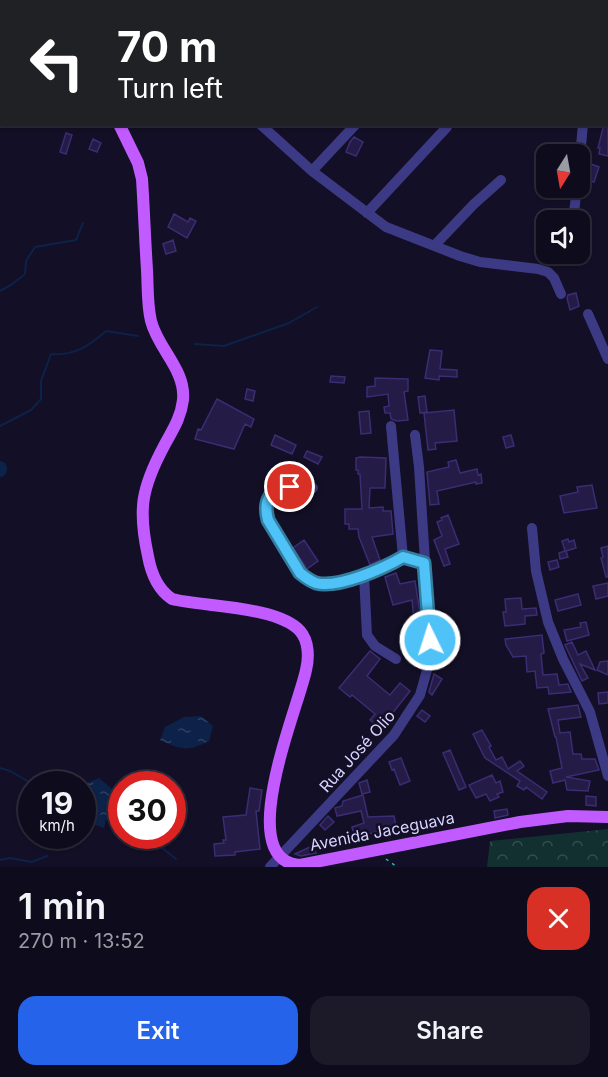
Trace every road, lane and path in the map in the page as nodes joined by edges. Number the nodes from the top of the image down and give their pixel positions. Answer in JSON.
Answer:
{"nodes":[{"id":1,"x":120,"y":126,"type":"edge"},
{"id":2,"x":262,"y":126,"type":"edge"},
{"id":3,"x":354,"y":126,"type":"edge"},
{"id":4,"x":584,"y":126,"type":"edge"},
{"id":5,"x":447,"y":127,"type":"dead end"},
{"id":6,"x":582,"y":144,"type":"edge"},
{"id":7,"x":312,"y":171,"type":"junction"},
{"id":8,"x":501,"y":180,"type":"dead end"},
{"id":9,"x":368,"y":213,"type":"junction"},
{"id":10,"x":434,"y":246,"type":"junction"},
{"id":11,"x":561,"y":294,"type":"dead end"},
{"id":12,"x":588,"y":314,"type":"dead end"},
{"id":13,"x":608,"y":359,"type":"edge"},
{"id":14,"x":391,"y":426,"type":"dead end"},
{"id":15,"x":415,"y":435,"type":"dead end"},
{"id":16,"x":313,"y":488,"type":"dead end"},
{"id":17,"x":532,"y":528,"type":"dead end"},
{"id":18,"x":403,"y":557,"type":"junction"},
{"id":19,"x":424,"y":563,"type":"junction"},
{"id":20,"x":363,"y":575,"type":"junction"},
{"id":21,"x":396,"y":659,"type":"dead end"},
{"id":22,"x":608,"y":776,"type":"edge"},
{"id":23,"x":608,"y":817,"type":"edge"},
{"id":24,"x":279,"y":856,"type":"junction"},
{"id":25,"x":270,"y":867,"type":"edge"}],
"edges":[{"from":1,"to":24,"type":"main road"},
{"from":2,"to":7,"type":"street"},
{"from":3,"to":7,"type":"street"},
{"from":4,"to":6,"type":"street"},
{"from":5,"to":9,"type":"street"},
{"from":7,"to":9,"type":"street"},
{"from":8,"to":10,"type":"street"},
{"from":9,"to":10,"type":"street"},
{"from":10,"to":11,"type":"street"},
{"from":12,"to":13,"type":"street"},
{"from":14,"to":18,"type":"street"},
{"from":15,"to":19,"type":"street","name":"Rua José Olio"},
{"from":16,"to":20,"type":"street"},
{"from":17,"to":22,"type":"street"},
{"from":18,"to":19,"type":"street"},
{"from":18,"to":20,"type":"street"},
{"from":19,"to":24,"type":"street","name":"Rua José Olio"},
{"from":20,"to":21,"type":"street"},
{"from":23,"to":24,"type":"main road","name":"Avenida Jaceguava"},
{"from":24,"to":25,"type":"street","name":"Rua José Olio"}]}
